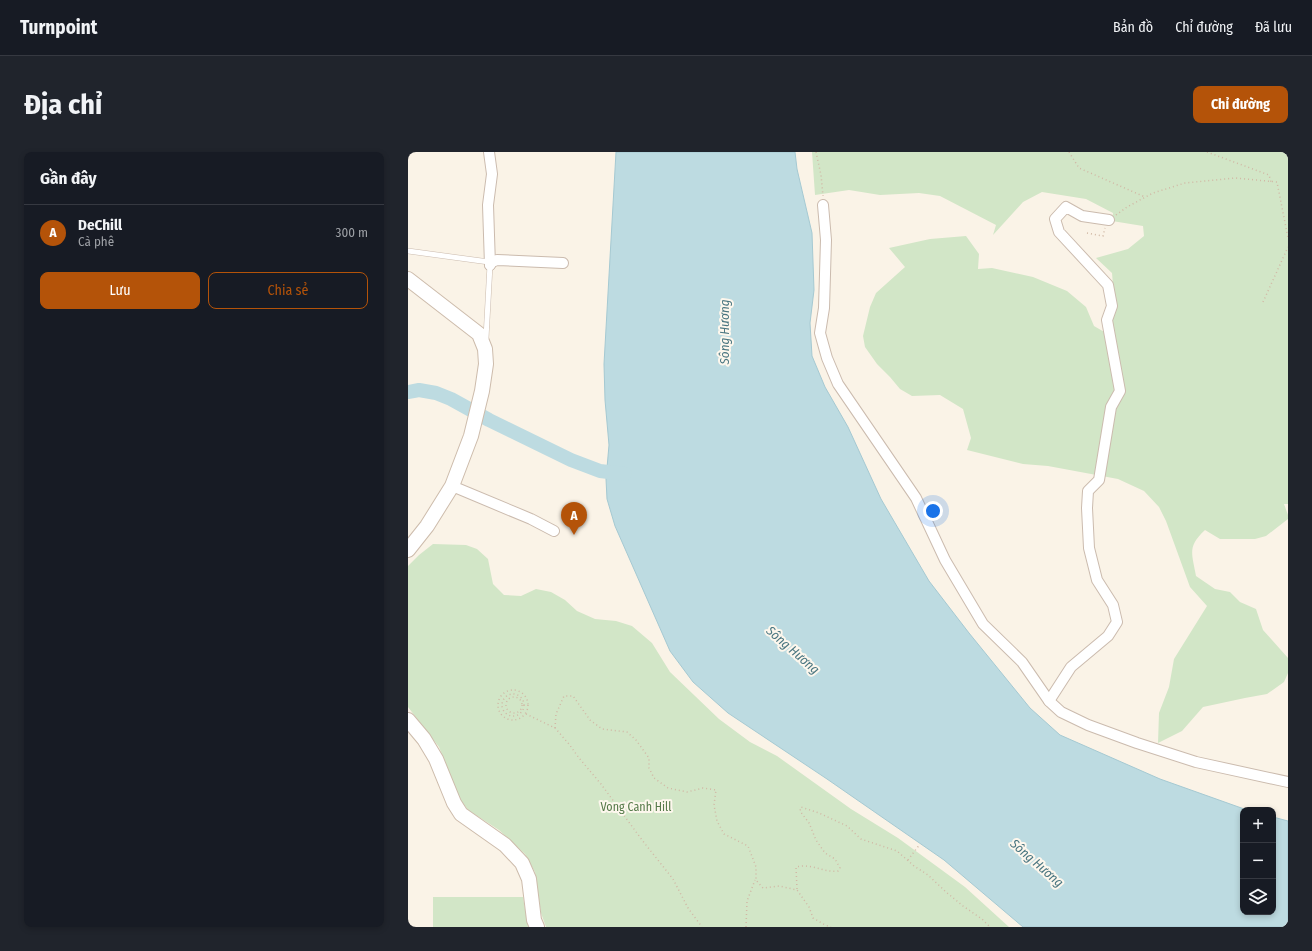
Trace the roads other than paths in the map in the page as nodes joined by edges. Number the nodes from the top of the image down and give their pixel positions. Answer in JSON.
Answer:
{"nodes":[{"id":1,"x":489,"y":152,"type":"edge"},
{"id":2,"x":823,"y":205,"type":"road end"},
{"id":3,"x":1109,"y":220,"type":"road end"},
{"id":4,"x":408,"y":251,"type":"edge"},
{"id":5,"x":563,"y":263,"type":"dead end"},
{"id":6,"x":490,"y":264,"type":"junction"},
{"id":7,"x":408,"y":279,"type":"edge"},
{"id":8,"x":485,"y":350,"type":"junction"},
{"id":9,"x":452,"y":486,"type":"junction"},
{"id":10,"x":428,"y":526,"type":"junction"},
{"id":11,"x":554,"y":531,"type":"dead end"},
{"id":12,"x":408,"y":537,"type":"edge"},
{"id":13,"x":408,"y":550,"type":"edge"},
{"id":14,"x":1049,"y":701,"type":"junction"},
{"id":15,"x":408,"y":720,"type":"edge"},
{"id":16,"x":1288,"y":782,"type":"edge"},
{"id":17,"x":537,"y":927,"type":"edge"}],
"edges":[{"from":1,"to":6,"type":"street"},
{"from":2,"to":14,"type":"street"},
{"from":3,"to":14,"type":"street"},
{"from":4,"to":6,"type":"lane"},
{"from":5,"to":6,"type":"street"},
{"from":6,"to":8,"type":"lane"},
{"from":7,"to":8,"type":"street"},
{"from":8,"to":9,"type":"street"},
{"from":9,"to":10,"type":"street"},
{"from":9,"to":11,"type":"street"},
{"from":10,"to":12,"type":"street"},
{"from":10,"to":13,"type":"street"},
{"from":14,"to":16,"type":"street"},
{"from":15,"to":17,"type":"street"}]}
